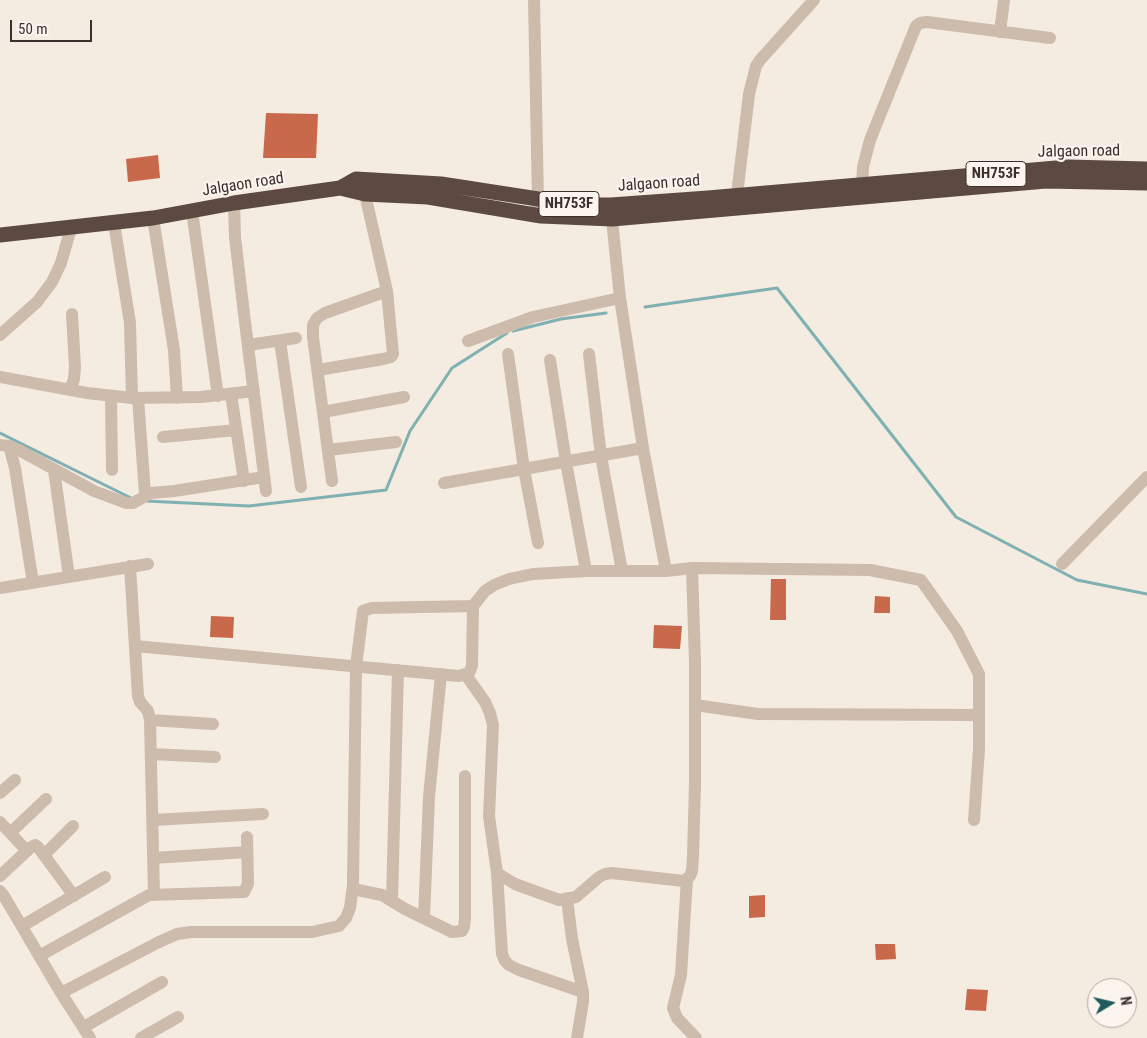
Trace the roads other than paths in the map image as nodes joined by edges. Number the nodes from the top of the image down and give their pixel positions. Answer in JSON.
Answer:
{"nodes":[{"id":1,"x":534,"y":0,"type":"edge"},
{"id":2,"x":814,"y":0,"type":"edge"},
{"id":3,"x":1004,"y":0,"type":"edge"},
{"id":4,"x":1000,"y":32,"type":"junction"},
{"id":5,"x":1050,"y":38,"type":"dead end"},
{"id":6,"x":1147,"y":169,"type":"edge"},
{"id":7,"x":1017,"y":177,"type":"junction"},
{"id":8,"x":1147,"y":183,"type":"edge"},
{"id":9,"x":862,"y":186,"type":"junction"},
{"id":10,"x":340,"y":188,"type":"junction"},
{"id":11,"x":847,"y":192,"type":"junction"},
{"id":12,"x":365,"y":194,"type":"junction"},
{"id":13,"x":737,"y":202,"type":"junction"},
{"id":14,"x":234,"y":203,"type":"junction"},
{"id":15,"x":537,"y":208,"type":"junction"},
{"id":16,"x":192,"y":211,"type":"junction"},
{"id":17,"x":612,"y":212,"type":"junction"},
{"id":18,"x":153,"y":218,"type":"junction"},
{"id":19,"x":114,"y":223,"type":"junction"},
{"id":20,"x":71,"y":228,"type":"junction"},
{"id":21,"x":0,"y":235,"type":"edge"},
{"id":22,"x":387,"y":291,"type":"junction"},
{"id":23,"x":620,"y":298,"type":"junction"},
{"id":24,"x":72,"y":314,"type":"dead end"},
{"id":25,"x":0,"y":335,"type":"edge"},
{"id":26,"x":296,"y":338,"type":"dead end"},
{"id":27,"x":280,"y":341,"type":"junction"},
{"id":28,"x":468,"y":341,"type":"dead end"},
{"id":29,"x":248,"y":345,"type":"junction"},
{"id":30,"x":508,"y":354,"type":"dead end"},
{"id":31,"x":589,"y":354,"type":"dead end"},
{"id":32,"x":550,"y":360,"type":"dead end"},
{"id":33,"x":318,"y":370,"type":"junction"},
{"id":34,"x":0,"y":377,"type":"edge"},
{"id":35,"x":70,"y":390,"type":"junction"},
{"id":36,"x":254,"y":391,"type":"junction"},
{"id":37,"x":231,"y":394,"type":"junction"},
{"id":38,"x":111,"y":396,"type":"junction"},
{"id":39,"x":218,"y":396,"type":"junction"},
{"id":40,"x":404,"y":397,"type":"dead end"},
{"id":41,"x":135,"y":398,"type":"junction"},
{"id":42,"x":177,"y":398,"type":"junction"},
{"id":43,"x":323,"y":412,"type":"junction"},
{"id":44,"x":236,"y":430,"type":"junction"},
{"id":45,"x":163,"y":437,"type":"dead end"},
{"id":46,"x":396,"y":442,"type":"dead end"},
{"id":47,"x":5,"y":446,"type":"edge"},
{"id":48,"x":643,"y":448,"type":"junction"},
{"id":49,"x":328,"y":450,"type":"junction"},
{"id":50,"x":601,"y":456,"type":"junction"},
{"id":51,"x":566,"y":462,"type":"junction"},
{"id":52,"x":524,"y":469,"type":"junction"},
{"id":53,"x":54,"y":470,"type":"junction"},
{"id":54,"x":112,"y":470,"type":"dead end"},
{"id":55,"x":1147,"y":476,"type":"edge"},
{"id":56,"x":264,"y":477,"type":"junction"},
{"id":57,"x":244,"y":481,"type":"junction"},
{"id":58,"x":332,"y":481,"type":"dead end"},
{"id":59,"x":444,"y":483,"type":"dead end"},
{"id":60,"x":301,"y":486,"type":"dead end"},
{"id":61,"x":266,"y":491,"type":"dead end"},
{"id":62,"x":145,"y":494,"type":"junction"},
{"id":63,"x":538,"y":543,"type":"dead end"},
{"id":64,"x":148,"y":564,"type":"dead end"},
{"id":65,"x":1062,"y":564,"type":"dead end"},
{"id":66,"x":130,"y":566,"type":"junction"},
{"id":67,"x":692,"y":568,"type":"junction"},
{"id":68,"x":586,"y":571,"type":"junction"},
{"id":69,"x":622,"y":571,"type":"junction"},
{"id":70,"x":666,"y":571,"type":"junction"},
{"id":71,"x":69,"y":577,"type":"junction"},
{"id":72,"x":33,"y":583,"type":"junction"},
{"id":73,"x":0,"y":588,"type":"edge"},
{"id":74,"x":473,"y":606,"type":"junction"},
{"id":75,"x":135,"y":646,"type":"junction"},
{"id":76,"x":356,"y":666,"type":"junction"},
{"id":77,"x":398,"y":670,"type":"junction"},
{"id":78,"x":441,"y":674,"type":"junction"},
{"id":79,"x":466,"y":675,"type":"junction"},
{"id":80,"x":695,"y":705,"type":"junction"},
{"id":81,"x":979,"y":715,"type":"junction"},
{"id":82,"x":150,"y":720,"type":"junction"},
{"id":83,"x":213,"y":724,"type":"dead end"},
{"id":84,"x":151,"y":754,"type":"junction"},
{"id":85,"x":215,"y":757,"type":"dead end"},
{"id":86,"x":464,"y":776,"type":"dead end"},
{"id":87,"x":15,"y":780,"type":"dead end"},
{"id":88,"x":0,"y":793,"type":"edge"},
{"id":89,"x":46,"y":799,"type":"dead end"},
{"id":90,"x":263,"y":814,"type":"dead end"},
{"id":91,"x":153,"y":820,"type":"junction"},
{"id":92,"x":974,"y":820,"type":"dead end"},
{"id":93,"x":0,"y":822,"type":"edge"},
{"id":94,"x":73,"y":826,"type":"dead end"},
{"id":95,"x":10,"y":833,"type":"junction"},
{"id":96,"x":247,"y":837,"type":"dead end"},
{"id":97,"x":27,"y":851,"type":"junction"},
{"id":98,"x":247,"y":852,"type":"junction"},
{"id":99,"x":44,"y":855,"type":"junction"},
{"id":100,"x":153,"y":858,"type":"junction"},
{"id":101,"x":498,"y":873,"type":"junction"},
{"id":102,"x":0,"y":876,"type":"edge"},
{"id":103,"x":105,"y":877,"type":"dead end"},
{"id":104,"x":687,"y":879,"type":"junction"},
{"id":105,"x":353,"y":889,"type":"junction"},
{"id":106,"x":0,"y":891,"type":"edge"},
{"id":107,"x":154,"y":894,"type":"junction"},
{"id":108,"x":74,"y":896,"type":"junction"},
{"id":109,"x":568,"y":899,"type":"junction"},
{"id":110,"x":392,"y":901,"type":"junction"},
{"id":111,"x":424,"y":918,"type":"junction"},
{"id":112,"x":22,"y":926,"type":"junction"},
{"id":113,"x":39,"y":956,"type":"junction"},
{"id":114,"x":162,"y":982,"type":"dead end"},
{"id":115,"x":583,"y":992,"type":"junction"},
{"id":116,"x":61,"y":993,"type":"junction"},
{"id":117,"x":178,"y":1017,"type":"dead end"},
{"id":118,"x":87,"y":1033,"type":"edge"},
{"id":119,"x":141,"y":1038,"type":"edge"},
{"id":120,"x":577,"y":1038,"type":"edge"},
{"id":121,"x":696,"y":1038,"type":"edge"}],
"edges":[{"from":1,"to":15,"type":"street"},
{"from":2,"to":13,"type":"street"},
{"from":3,"to":4,"type":"street"},
{"from":4,"to":5,"type":"street"},
{"from":4,"to":9,"type":"street"},
{"from":6,"to":7,"type":"highway","name":"Jalgaon road","number":"NH753F"},
{"from":7,"to":8,"type":"highway","number":"NH753F"},
{"from":7,"to":9,"type":"highway","name":"Jalgaon road","number":"NH753F"},
{"from":7,"to":11,"type":"highway","number":"NH753F"},
{"from":9,"to":11,"type":"highway","name":"Jalgaon road","number":"NH753F"},
{"from":10,"to":12,"type":"highway","number":"NH753F"},
{"from":10,"to":14,"type":"highway","name":"Jalgaon road","number":"NH753F"},
{"from":10,"to":15,"type":"highway","name":"Jalgaon road","number":"NH753F"},
{"from":11,"to":13,"type":"highway","name":"Jalgaon road","number":"NH753F"},
{"from":12,"to":15,"type":"highway","number":"NH753F"},
{"from":12,"to":22,"type":"street"},
{"from":13,"to":17,"type":"highway","name":"Jalgaon road","number":"NH753F"},
{"from":14,"to":16,"type":"highway","name":"Jalgaon road","number":"NH753F"},
{"from":14,"to":29,"type":"street"},
{"from":15,"to":17,"type":"highway","name":"Jalgaon road","number":"NH753F"},
{"from":16,"to":18,"type":"highway","name":"Jalgaon road","number":"NH753F"},
{"from":16,"to":39,"type":"street"},
{"from":17,"to":23,"type":"street"},
{"from":18,"to":19,"type":"highway","name":"Jalgaon road","number":"NH753F"},
{"from":18,"to":42,"type":"street"},
{"from":19,"to":20,"type":"highway","name":"Jalgaon road","number":"NH753F"},
{"from":19,"to":41,"type":"street"},
{"from":20,"to":21,"type":"highway","name":"Jalgaon road","number":"NH753F"},
{"from":20,"to":25,"type":"street"},
{"from":22,"to":33,"type":"street"},
{"from":22,"to":33,"type":"street"},
{"from":23,"to":28,"type":"street"},
{"from":23,"to":48,"type":"street"},
{"from":24,"to":35,"type":"street"},
{"from":26,"to":27,"type":"street"},
{"from":27,"to":29,"type":"street"},
{"from":27,"to":60,"type":"street"},
{"from":29,"to":36,"type":"street"},
{"from":30,"to":52,"type":"street"},
{"from":31,"to":50,"type":"street"},
{"from":32,"to":51,"type":"street"},
{"from":33,"to":43,"type":"street"},
{"from":34,"to":35,"type":"street"},
{"from":35,"to":38,"type":"street"},
{"from":36,"to":37,"type":"street"},
{"from":36,"to":56,"type":"street"},
{"from":37,"to":39,"type":"street"},
{"from":37,"to":44,"type":"street"},
{"from":38,"to":41,"type":"street"},
{"from":38,"to":54,"type":"street"},
{"from":39,"to":42,"type":"street"},
{"from":40,"to":43,"type":"street"},
{"from":41,"to":42,"type":"street"},
{"from":41,"to":62,"type":"street"},
{"from":43,"to":49,"type":"street"},
{"from":44,"to":45,"type":"street"},
{"from":44,"to":57,"type":"street"},
{"from":46,"to":49,"type":"street"},
{"from":47,"to":53,"type":"street"},
{"from":47,"to":72,"type":"street"},
{"from":48,"to":50,"type":"street"},
{"from":48,"to":70,"type":"street"},
{"from":49,"to":58,"type":"street"},
{"from":50,"to":51,"type":"street"},
{"from":50,"to":69,"type":"street"},
{"from":51,"to":52,"type":"street"},
{"from":51,"to":68,"type":"street"},
{"from":52,"to":59,"type":"street"},
{"from":52,"to":63,"type":"street"},
{"from":53,"to":62,"type":"street"},
{"from":53,"to":71,"type":"street"},
{"from":55,"to":65,"type":"street"},
{"from":56,"to":57,"type":"street"},
{"from":56,"to":61,"type":"street"},
{"from":57,"to":62,"type":"street"},
{"from":64,"to":66,"type":"street"},
{"from":66,"to":71,"type":"street"},
{"from":66,"to":75,"type":"street"},
{"from":67,"to":70,"type":"street"},
{"from":67,"to":80,"type":"street"},
{"from":67,"to":81,"type":"street"},
{"from":68,"to":69,"type":"street"},
{"from":68,"to":74,"type":"street"},
{"from":69,"to":70,"type":"street"},
{"from":71,"to":72,"type":"street"},
{"from":72,"to":73,"type":"street"},
{"from":74,"to":76,"type":"street"},
{"from":74,"to":79,"type":"street"},
{"from":75,"to":76,"type":"street"},
{"from":75,"to":82,"type":"street"},
{"from":76,"to":77,"type":"street"},
{"from":76,"to":105,"type":"street"},
{"from":77,"to":78,"type":"street"},
{"from":77,"to":110,"type":"street"},
{"from":78,"to":79,"type":"street"},
{"from":78,"to":111,"type":"street"},
{"from":79,"to":101,"type":"street"},
{"from":80,"to":81,"type":"street"},
{"from":80,"to":104,"type":"street"},
{"from":81,"to":92,"type":"street"},
{"from":82,"to":83,"type":"street"},
{"from":82,"to":84,"type":"street"},
{"from":84,"to":85,"type":"street"},
{"from":84,"to":91,"type":"street"},
{"from":86,"to":111,"type":"street"},
{"from":87,"to":88,"type":"street"},
{"from":89,"to":95,"type":"street"},
{"from":90,"to":91,"type":"street"},
{"from":91,"to":100,"type":"street"},
{"from":93,"to":95,"type":"street"},
{"from":94,"to":99,"type":"street"},
{"from":95,"to":97,"type":"street"},
{"from":96,"to":98,"type":"street"},
{"from":97,"to":99,"type":"street"},
{"from":97,"to":102,"type":"street"},
{"from":98,"to":100,"type":"street"},
{"from":98,"to":107,"type":"street"},
{"from":99,"to":108,"type":"street"},
{"from":100,"to":107,"type":"street"},
{"from":101,"to":109,"type":"street"},
{"from":101,"to":115,"type":"street"},
{"from":103,"to":108,"type":"street"},
{"from":104,"to":109,"type":"street"},
{"from":104,"to":121,"type":"street"},
{"from":105,"to":110,"type":"street"},
{"from":105,"to":116,"type":"street"},
{"from":106,"to":112,"type":"street"},
{"from":107,"to":113,"type":"street"},
{"from":108,"to":112,"type":"street"},
{"from":109,"to":115,"type":"street"},
{"from":110,"to":111,"type":"street"},
{"from":112,"to":113,"type":"street"},
{"from":113,"to":116,"type":"street"},
{"from":114,"to":118,"type":"street"},
{"from":115,"to":120,"type":"street"},
{"from":116,"to":118,"type":"street"},
{"from":117,"to":119,"type":"street"}]}
